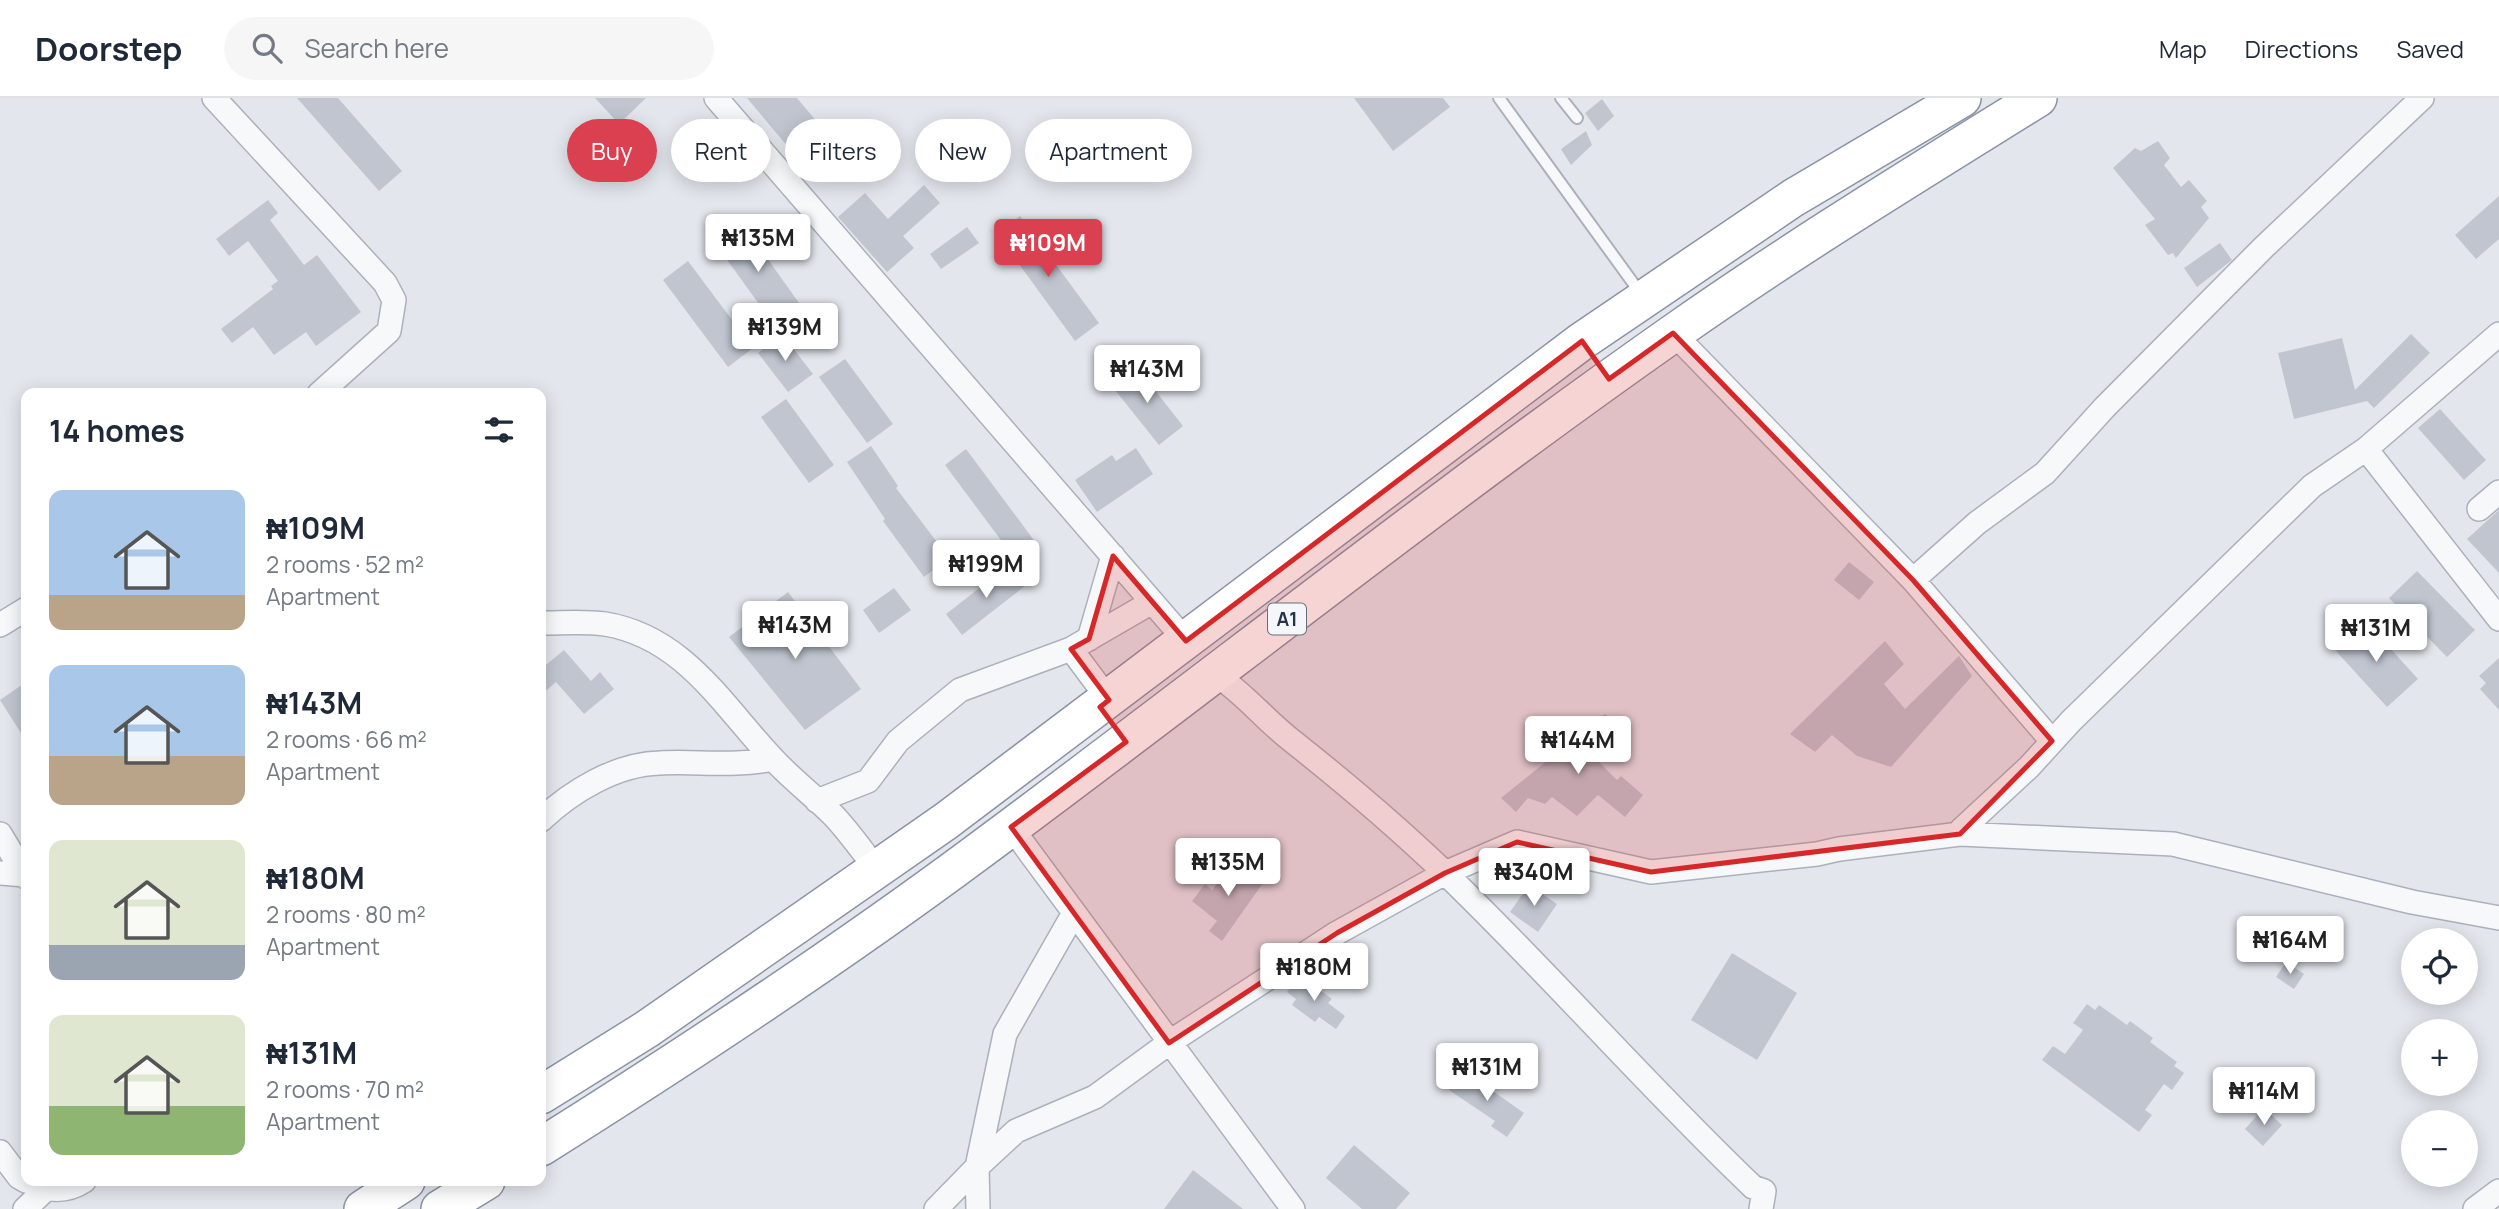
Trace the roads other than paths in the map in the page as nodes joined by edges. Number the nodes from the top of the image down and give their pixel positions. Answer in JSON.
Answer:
{"nodes":[{"id":1,"x":214,"y":98,"type":"edge"},
{"id":2,"x":716,"y":98,"type":"edge"},
{"id":3,"x":1499,"y":98,"type":"edge"},
{"id":4,"x":1562,"y":98,"type":"edge"},
{"id":5,"x":1962,"y":98,"type":"edge"},
{"id":6,"x":2038,"y":98,"type":"edge"},
{"id":7,"x":2422,"y":98,"type":"edge"},
{"id":8,"x":1577,"y":118,"type":"dead end"},
{"id":9,"x":1644,"y":299,"type":"junction"},
{"id":10,"x":1673,"y":333,"type":"junction"},
{"id":11,"x":2499,"y":334,"type":"edge"},
{"id":12,"x":1582,"y":341,"type":"junction"},
{"id":13,"x":1609,"y":379,"type":"junction"},
{"id":14,"x":326,"y":388,"type":"edge"},
{"id":15,"x":2366,"y":449,"type":"junction"},
{"id":16,"x":2499,"y":492,"type":"edge"},
{"id":17,"x":2479,"y":509,"type":"dead end"},
{"id":18,"x":1113,"y":556,"type":"junction"},
{"id":19,"x":1913,"y":580,"type":"junction"},
{"id":20,"x":1152,"y":603,"type":"junction"},
{"id":21,"x":21,"y":612,"type":"edge"},
{"id":22,"x":2499,"y":619,"type":"edge"},
{"id":23,"x":546,"y":623,"type":"edge"},
{"id":24,"x":0,"y":625,"type":"edge"},
{"id":25,"x":1186,"y":641,"type":"junction"},
{"id":26,"x":1080,"y":644,"type":"junction"},
{"id":27,"x":1215,"y":674,"type":"junction"},
{"id":28,"x":1105,"y":703,"type":"junction"},
{"id":29,"x":2052,"y":741,"type":"junction"},
{"id":30,"x":1126,"y":742,"type":"junction"},
{"id":31,"x":773,"y":759,"type":"junction"},
{"id":32,"x":817,"y":801,"type":"junction"},
{"id":33,"x":546,"y":816,"type":"edge"},
{"id":34,"x":1012,"y":827,"type":"junction"},
{"id":35,"x":0,"y":834,"type":"edge"},
{"id":36,"x":1961,"y":834,"type":"junction"},
{"id":37,"x":21,"y":866,"type":"edge"},
{"id":38,"x":877,"y":870,"type":"junction"},
{"id":39,"x":0,"y":873,"type":"edge"},
{"id":40,"x":1445,"y":873,"type":"junction"},
{"id":41,"x":21,"y":874,"type":"edge"},
{"id":42,"x":1074,"y":912,"type":"junction"},
{"id":43,"x":2499,"y":918,"type":"edge"},
{"id":44,"x":1169,"y":1043,"type":"junction"},
{"id":45,"x":546,"y":1092,"type":"edge"},
{"id":46,"x":546,"y":1144,"type":"edge"},
{"id":47,"x":0,"y":1152,"type":"edge"},
{"id":48,"x":977,"y":1167,"type":"junction"},
{"id":49,"x":21,"y":1178,"type":"edge"},
{"id":50,"x":32,"y":1186,"type":"edge"},
{"id":51,"x":49,"y":1186,"type":"edge"},
{"id":52,"x":76,"y":1186,"type":"edge"},
{"id":53,"x":398,"y":1186,"type":"edge"},
{"id":54,"x":478,"y":1186,"type":"edge"},
{"id":55,"x":2499,"y":1191,"type":"edge"},
{"id":56,"x":25,"y":1209,"type":"edge"},
{"id":57,"x":363,"y":1209,"type":"edge"},
{"id":58,"x":440,"y":1209,"type":"edge"},
{"id":59,"x":936,"y":1209,"type":"edge"},
{"id":60,"x":978,"y":1209,"type":"edge"},
{"id":61,"x":1293,"y":1209,"type":"edge"},
{"id":62,"x":1761,"y":1209,"type":"edge"},
{"id":63,"x":2474,"y":1209,"type":"edge"}],
"edges":[{"from":1,"to":14,"type":"street"},
{"from":2,"to":18,"type":"street"},
{"from":3,"to":9,"type":"lane"},
{"from":4,"to":8,"type":"lane"},
{"from":5,"to":9,"type":"highway","number":"A1"},
{"from":6,"to":10,"type":"highway","number":"A1"},
{"from":7,"to":19,"type":"street"},
{"from":9,"to":12,"type":"highway","number":"A1"},
{"from":10,"to":13,"type":"highway","number":"A1"},
{"from":10,"to":19,"type":"street"},
{"from":11,"to":15,"type":"street"},
{"from":12,"to":13,"type":"highway"},
{"from":12,"to":25,"type":"highway","number":"A1"},
{"from":13,"to":27,"type":"highway","number":"A1"},
{"from":15,"to":22,"type":"street"},
{"from":15,"to":29,"type":"street"},
{"from":16,"to":17,"type":"street"},
{"from":18,"to":20,"type":"street"},
{"from":18,"to":26,"type":"street"},
{"from":19,"to":29,"type":"street"},
{"from":20,"to":25,"type":"street"},
{"from":20,"to":26,"type":"street"},
{"from":21,"to":24,"type":"street"},
{"from":23,"to":31,"type":"street"},
{"from":25,"to":28,"type":"highway","number":"A1"},
{"from":26,"to":28,"type":"street"},
{"from":26,"to":32,"type":"street"},
{"from":27,"to":30,"type":"highway","number":"A1"},
{"from":27,"to":40,"type":"street"},
{"from":28,"to":30,"type":"highway"},
{"from":28,"to":38,"type":"highway","number":"A1"},
{"from":29,"to":36,"type":"street"},
{"from":30,"to":34,"type":"highway","number":"A1"},
{"from":31,"to":32,"type":"street"},
{"from":31,"to":33,"type":"street"},
{"from":32,"to":38,"type":"street"},
{"from":34,"to":42,"type":"street"},
{"from":34,"to":46,"type":"highway","number":"A1"},
{"from":35,"to":37,"type":"street"},
{"from":36,"to":40,"type":"street"},
{"from":36,"to":43,"type":"street"},
{"from":38,"to":45,"type":"highway","number":"A1"},
{"from":39,"to":41,"type":"street"},
{"from":40,"to":44,"type":"street"},
{"from":40,"to":62,"type":"street"},
{"from":42,"to":44,"type":"street"},
{"from":42,"to":48,"type":"street"},
{"from":44,"to":48,"type":"street"},
{"from":44,"to":61,"type":"street"},
{"from":47,"to":49,"type":"street"},
{"from":48,"to":59,"type":"street"},
{"from":48,"to":60,"type":"street"},
{"from":50,"to":56,"type":"street"},
{"from":51,"to":52,"type":"street"},
{"from":53,"to":57,"type":"highway"},
{"from":54,"to":58,"type":"highway"},
{"from":55,"to":63,"type":"street"}]}
